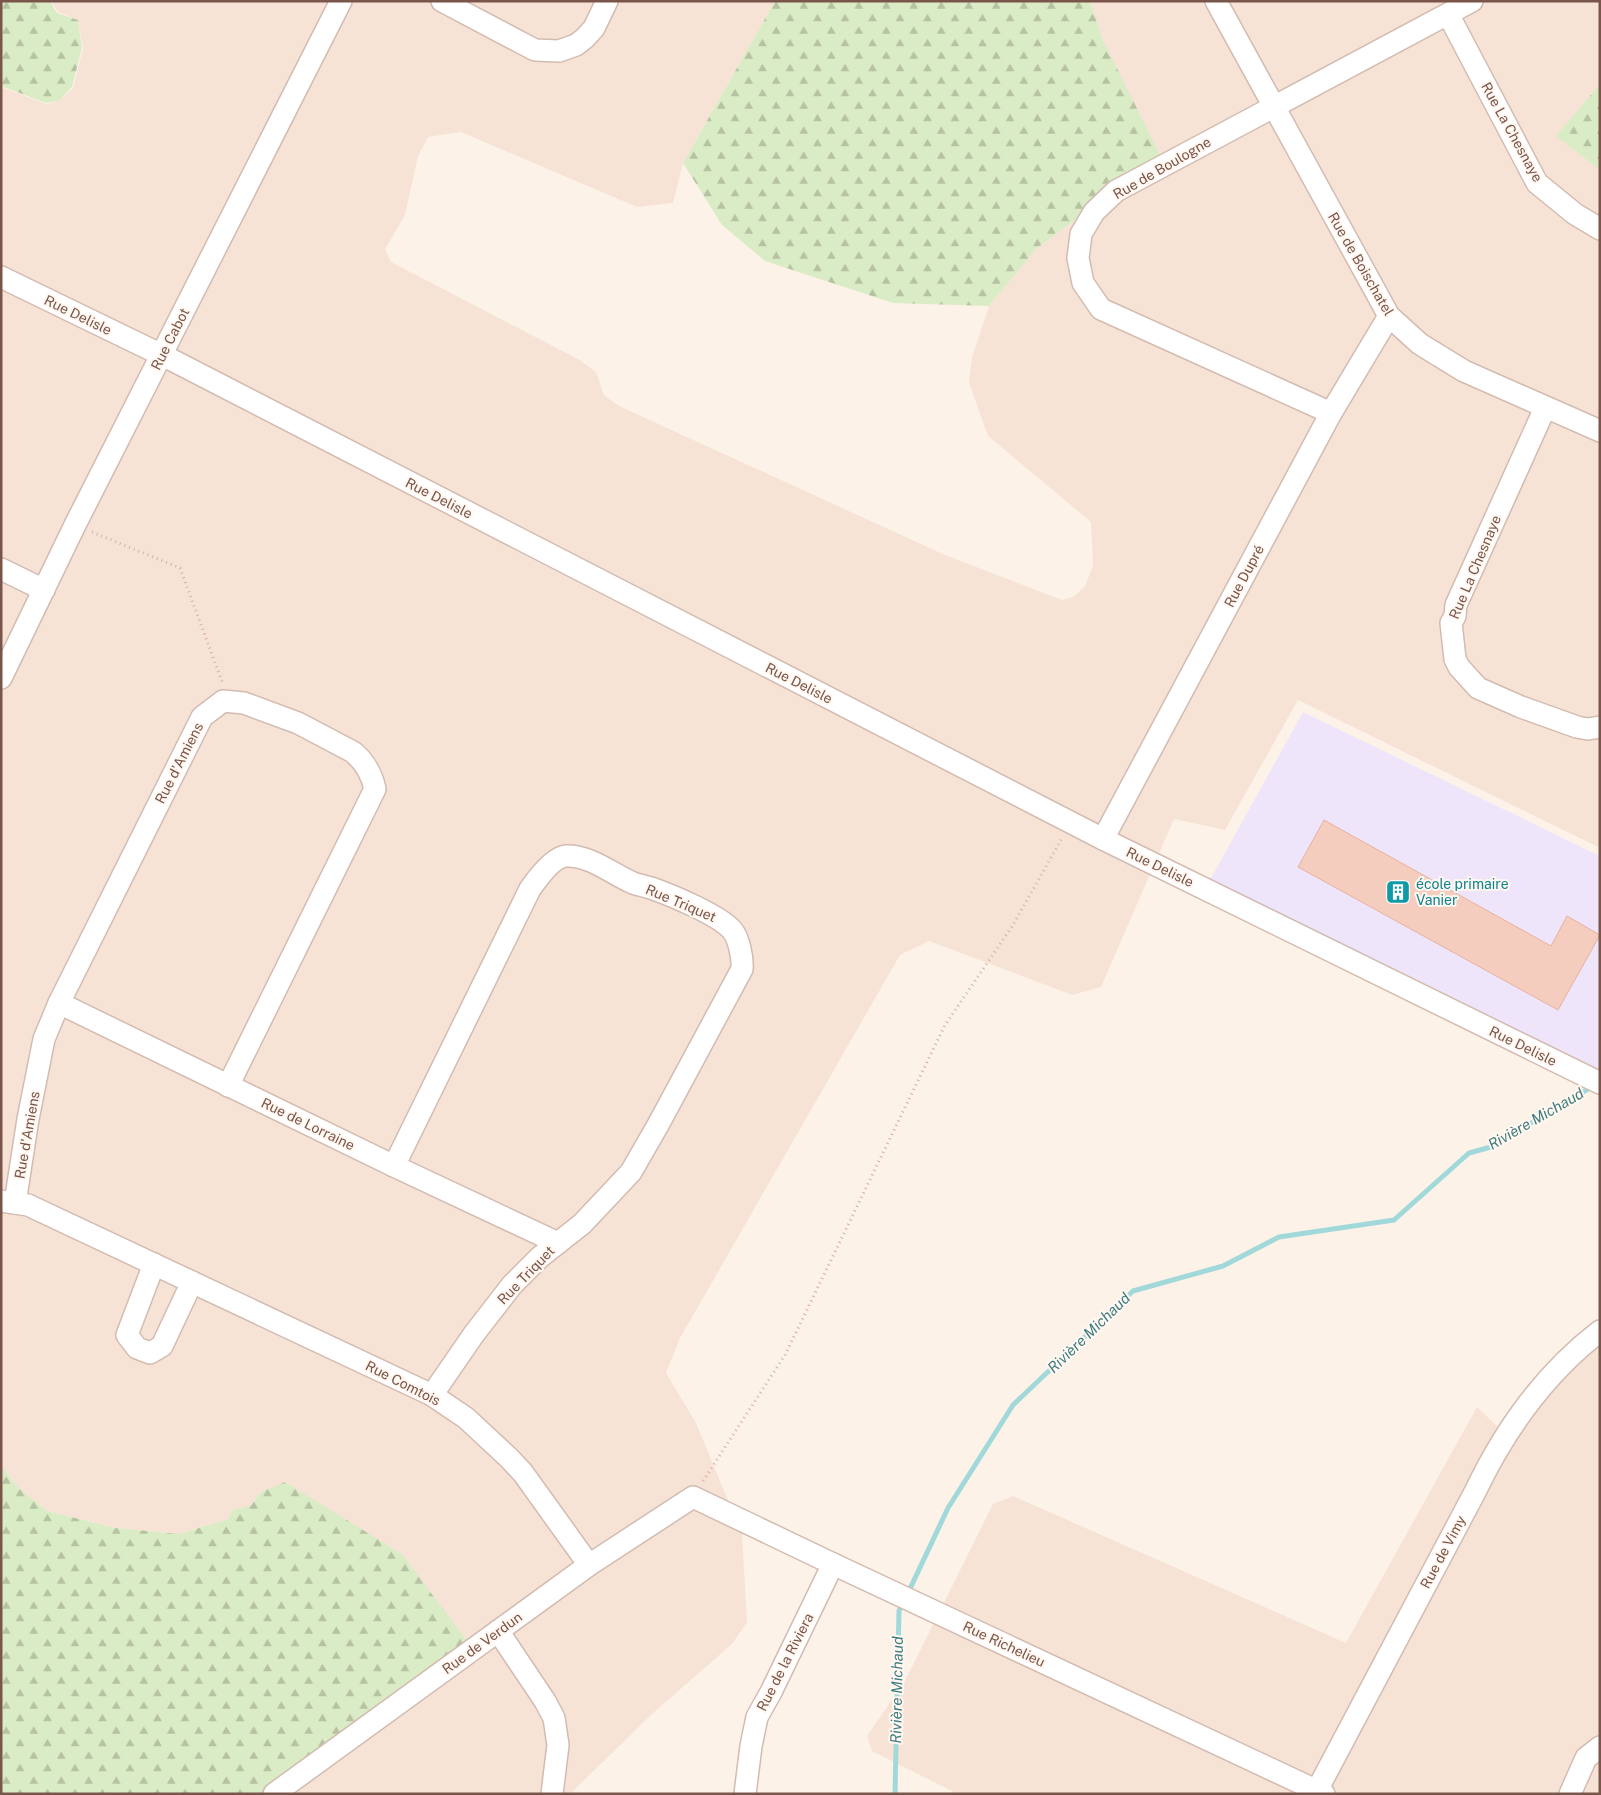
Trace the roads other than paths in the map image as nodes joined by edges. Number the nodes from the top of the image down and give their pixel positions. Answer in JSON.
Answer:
{"nodes":[{"id":1,"x":341,"y":1,"type":"edge"},
{"id":2,"x":442,"y":1,"type":"edge"},
{"id":3,"x":607,"y":1,"type":"edge"},
{"id":4,"x":1216,"y":1,"type":"edge"},
{"id":5,"x":1472,"y":1,"type":"edge"},
{"id":6,"x":1448,"y":14,"type":"junction"},
{"id":7,"x":1273,"y":107,"type":"junction"},
{"id":8,"x":1600,"y":229,"type":"edge"},
{"id":9,"x":1,"y":277,"type":"edge"},
{"id":10,"x":1389,"y":316,"type":"junction"},
{"id":11,"x":162,"y":356,"type":"junction"},
{"id":12,"x":1545,"y":408,"type":"junction"},
{"id":13,"x":1331,"y":413,"type":"junction"},
{"id":14,"x":1600,"y":431,"type":"edge"},
{"id":15,"x":1,"y":569,"type":"edge"},
{"id":16,"x":44,"y":590,"type":"junction"},
{"id":17,"x":1,"y":678,"type":"edge"},
{"id":18,"x":1600,"y":727,"type":"edge"},
{"id":19,"x":1104,"y":839,"type":"junction"},
{"id":20,"x":59,"y":1003,"type":"junction"},
{"id":21,"x":1600,"y":1083,"type":"edge"},
{"id":22,"x":228,"y":1086,"type":"junction"},
{"id":23,"x":394,"y":1166,"type":"junction"},
{"id":24,"x":8,"y":1202,"type":"edge"},
{"id":25,"x":558,"y":1243,"type":"junction"},
{"id":26,"x":154,"y":1264,"type":"junction"},
{"id":27,"x":192,"y":1282,"type":"junction"},
{"id":28,"x":1600,"y":1332,"type":"edge"},
{"id":29,"x":432,"y":1395,"type":"junction"},
{"id":30,"x":693,"y":1496,"type":"joint"},
{"id":31,"x":833,"y":1564,"type":"junction"},
{"id":32,"x":589,"y":1565,"type":"junction"},
{"id":33,"x":498,"y":1631,"type":"junction"},
{"id":34,"x":1600,"y":1747,"type":"edge"},
{"id":35,"x":1319,"y":1793,"type":"edge"},
{"id":36,"x":274,"y":1794,"type":"edge"},
{"id":37,"x":552,"y":1794,"type":"edge"},
{"id":38,"x":745,"y":1794,"type":"edge"},
{"id":39,"x":1570,"y":1794,"type":"edge"}],
"edges":[{"from":1,"to":11,"type":"street","name":"Rue Cabot"},
{"from":2,"to":3,"type":"street"},
{"from":4,"to":7,"type":"street","name":"Rue de Boischatel"},
{"from":5,"to":6,"type":"street","name":"Rue de Boulogne"},
{"from":6,"to":7,"type":"street","name":"Rue de Boulogne"},
{"from":6,"to":8,"type":"street","name":"Rue La Chesnaye"},
{"from":7,"to":10,"type":"street","name":"Rue de Boischatel"},
{"from":7,"to":13,"type":"street","name":"Rue de Boulogne"},
{"from":9,"to":11,"type":"street","name":"Rue Delisle"},
{"from":10,"to":12,"type":"street","name":"Rue de Boischatel"},
{"from":10,"to":13,"type":"street","name":"Rue Dupré"},
{"from":11,"to":16,"type":"street","name":"Rue Cabot"},
{"from":11,"to":19,"type":"street","name":"Rue Delisle"},
{"from":12,"to":14,"type":"street","name":"Rue de Boischatel"},
{"from":12,"to":18,"type":"street","name":"Rue La Chesnaye"},
{"from":13,"to":19,"type":"street","name":"Rue Dupré"},
{"from":15,"to":16,"type":"street"},
{"from":16,"to":17,"type":"street","name":"Rue Cabot"},
{"from":19,"to":21,"type":"street","name":"Rue Delisle"},
{"from":20,"to":22,"type":"street","name":"Rue de Lorraine"},
{"from":20,"to":22,"type":"street","name":"Rue d'Amiens"},
{"from":20,"to":24,"type":"street","name":"Rue d'Amiens"},
{"from":22,"to":23,"type":"street","name":"Rue de Lorraine"},
{"from":23,"to":25,"type":"street","name":"Rue de Lorraine"},
{"from":23,"to":25,"type":"street","name":"Rue Triquet"},
{"from":24,"to":26,"type":"street","name":"Rue Comtois"},
{"from":25,"to":29,"type":"street","name":"Rue Triquet"},
{"from":26,"to":27,"type":"street","name":"Rue Comtois"},
{"from":26,"to":27,"type":"street"},
{"from":27,"to":29,"type":"street","name":"Rue Comtois"},
{"from":28,"to":35,"type":"street","name":"Rue de Vimy"},
{"from":29,"to":32,"type":"street","name":"Rue Comtois"},
{"from":30,"to":31,"type":"street","name":"Rue Richelieu"},
{"from":30,"to":32,"type":"street","name":"Rue de Verdun"},
{"from":31,"to":35,"type":"street","name":"Rue Richelieu"},
{"from":31,"to":38,"type":"street","name":"Rue de la Riviera"},
{"from":32,"to":33,"type":"street","name":"Rue de Verdun"},
{"from":33,"to":36,"type":"street","name":"Rue de Verdun"},
{"from":33,"to":37,"type":"street"},
{"from":34,"to":39,"type":"street"}]}
